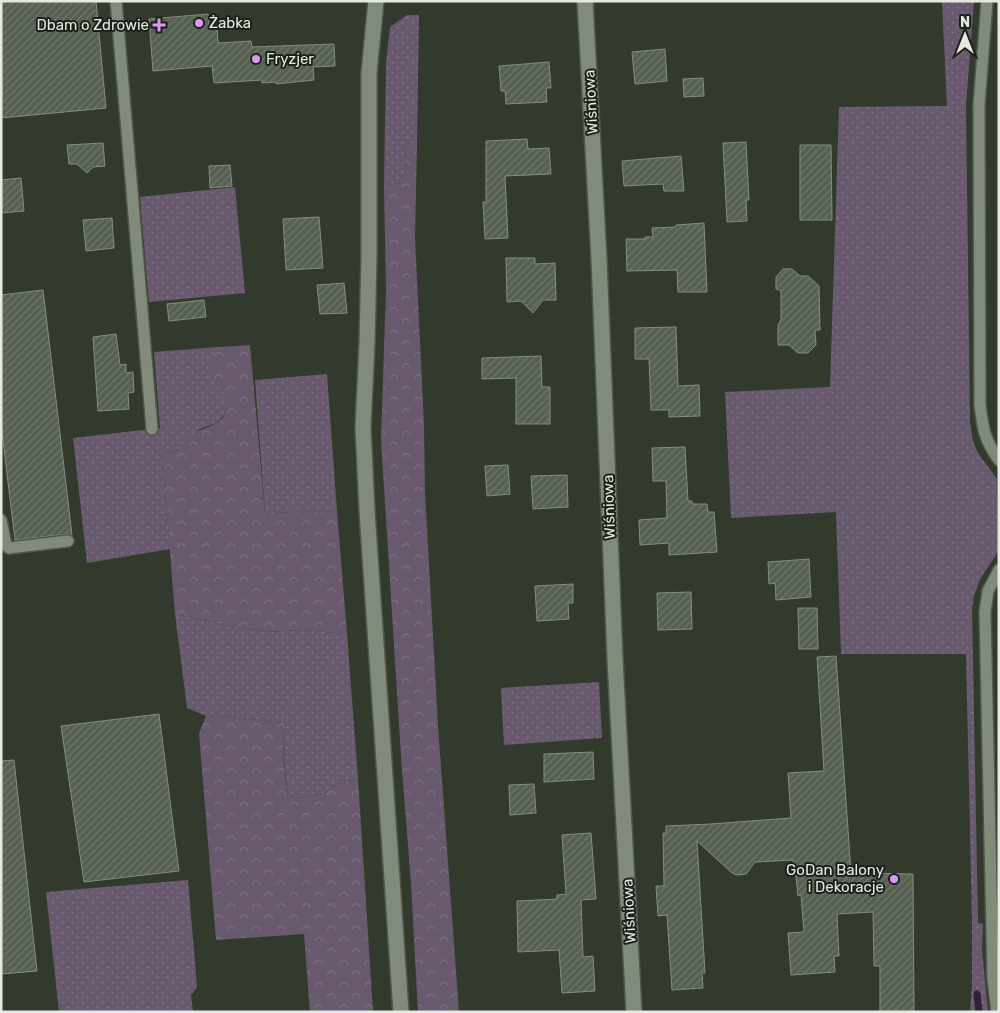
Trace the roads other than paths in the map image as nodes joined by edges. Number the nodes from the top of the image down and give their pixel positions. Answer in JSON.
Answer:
{"nodes":[{"id":1,"x":116,"y":1,"type":"edge"},
{"id":2,"x":376,"y":1,"type":"edge"},
{"id":3,"x":585,"y":1,"type":"edge"},
{"id":4,"x":987,"y":1,"type":"edge"},
{"id":5,"x":152,"y":429,"type":"dead end"},
{"id":6,"x":999,"y":460,"type":"edge"},
{"id":7,"x":1,"y":520,"type":"edge"},
{"id":8,"x":68,"y":541,"type":"dead end"},
{"id":9,"x":999,"y":570,"type":"edge"},
{"id":10,"x":401,"y":1012,"type":"edge"},
{"id":11,"x":634,"y":1012,"type":"edge"},
{"id":12,"x":997,"y":1012,"type":"edge"}],
"edges":[{"from":1,"to":5,"type":"lane"},
{"from":2,"to":10,"type":"street"},
{"from":3,"to":11,"type":"street","name":"Wiśniowa"},
{"from":4,"to":6,"type":"lane"},
{"from":7,"to":8,"type":"lane"},
{"from":9,"to":12,"type":"lane"}]}
